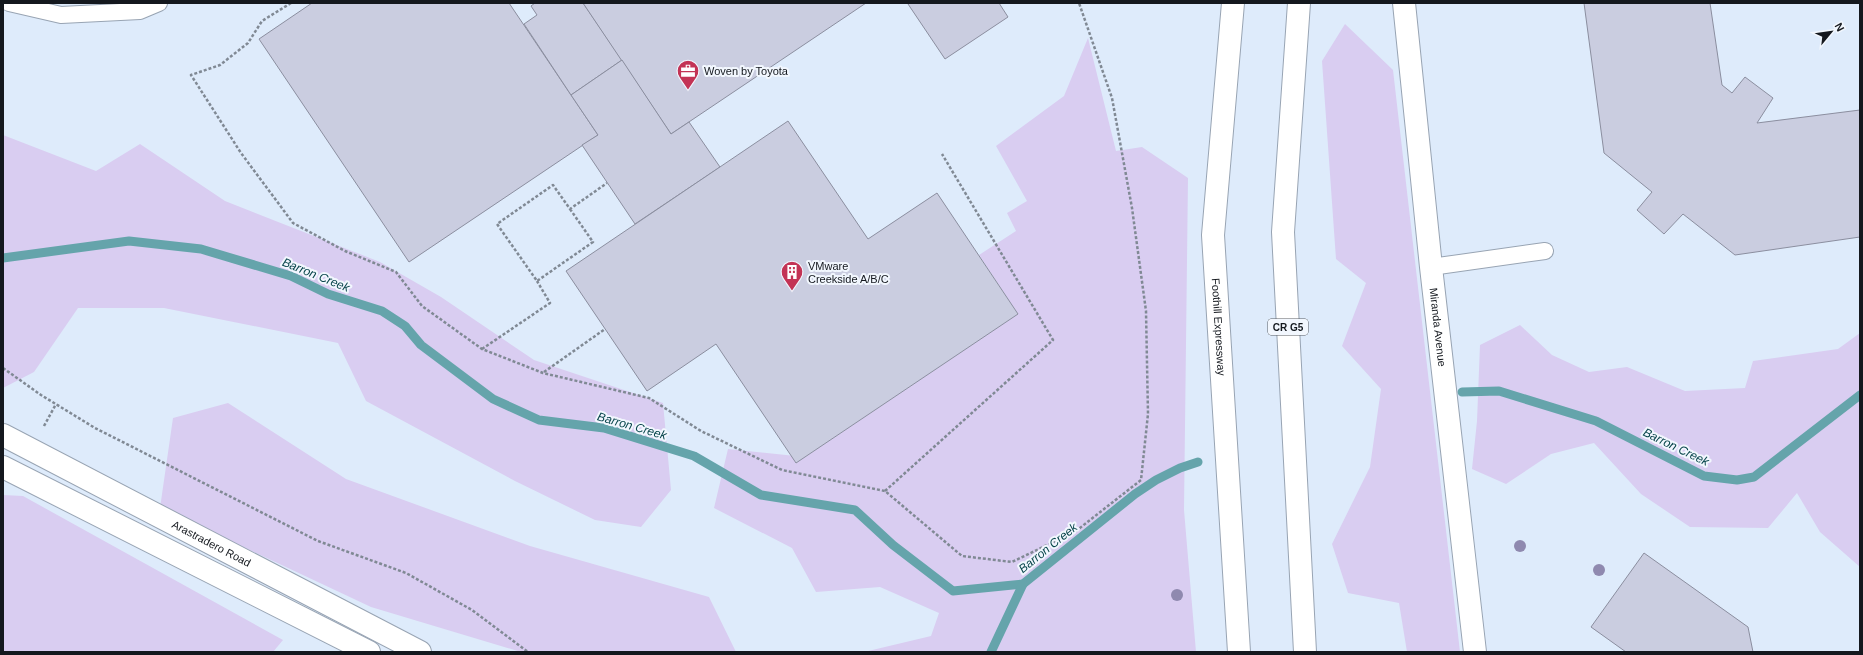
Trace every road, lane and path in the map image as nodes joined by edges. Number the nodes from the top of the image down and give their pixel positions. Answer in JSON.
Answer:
{"nodes":[{"id":1,"x":9,"y":3,"type":"edge"},
{"id":2,"x":159,"y":3,"type":"edge"},
{"id":3,"x":291,"y":3,"type":"edge"},
{"id":4,"x":1079,"y":3,"type":"edge"},
{"id":5,"x":1233,"y":3,"type":"edge"},
{"id":6,"x":1299,"y":3,"type":"edge"},
{"id":7,"x":1404,"y":3,"type":"edge"},
{"id":8,"x":942,"y":154,"type":"dead end"},
{"id":9,"x":607,"y":183,"type":"dead end"},
{"id":10,"x":570,"y":208,"type":"junction"},
{"id":11,"x":1545,"y":251,"type":"dead end"},
{"id":12,"x":1432,"y":267,"type":"junction"},
{"id":13,"x":537,"y":281,"type":"junction"},
{"id":14,"x":605,"y":329,"type":"dead end"},
{"id":15,"x":482,"y":349,"type":"junction"},
{"id":16,"x":3,"y":368,"type":"edge"},
{"id":17,"x":543,"y":373,"type":"junction"},
{"id":18,"x":56,"y":404,"type":"junction"},
{"id":19,"x":42,"y":430,"type":"dead end"},
{"id":20,"x":3,"y":435,"type":"edge"},
{"id":21,"x":3,"y":467,"type":"edge"},
{"id":22,"x":884,"y":491,"type":"junction"},
{"id":23,"x":370,"y":652,"type":"edge"},
{"id":24,"x":420,"y":652,"type":"edge"},
{"id":25,"x":528,"y":652,"type":"edge"},
{"id":26,"x":1239,"y":652,"type":"edge"},
{"id":27,"x":1305,"y":652,"type":"edge"},
{"id":28,"x":1475,"y":652,"type":"edge"}],
"edges":[{"from":1,"to":2,"type":"lane"},
{"from":3,"to":15,"type":"path"},
{"from":4,"to":22,"type":"path"},
{"from":5,"to":26,"type":"main road","name":"Foothill Expressway"},
{"from":6,"to":27,"type":"main road","number":"CR G5"},
{"from":7,"to":12,"type":"main road","name":"Miranda Avenue"},
{"from":8,"to":22,"type":"path"},
{"from":9,"to":10,"type":"path"},
{"from":10,"to":13,"type":"path"},
{"from":10,"to":13,"type":"path"},
{"from":11,"to":12,"type":"lane"},
{"from":12,"to":28,"type":"main road","name":"Miranda Avenue"},
{"from":13,"to":15,"type":"path"},
{"from":14,"to":17,"type":"path"},
{"from":15,"to":17,"type":"path"},
{"from":16,"to":18,"type":"path"},
{"from":17,"to":22,"type":"path"},
{"from":18,"to":19,"type":"path"},
{"from":18,"to":25,"type":"path"},
{"from":20,"to":24,"type":"main road","name":"Arastradero Road"},
{"from":21,"to":23,"type":"main road"}]}
